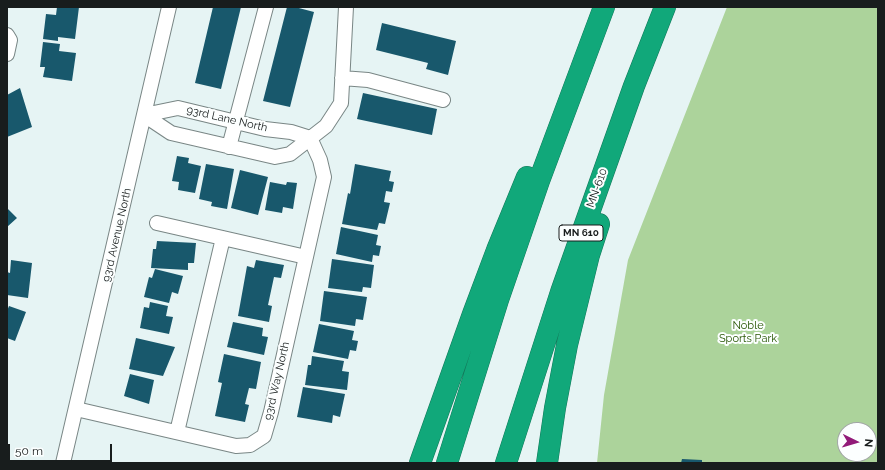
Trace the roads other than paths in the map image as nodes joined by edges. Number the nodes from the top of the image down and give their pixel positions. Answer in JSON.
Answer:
{"nodes":[{"id":1,"x":169,"y":7,"type":"edge"},
{"id":2,"x":266,"y":7,"type":"edge"},
{"id":3,"x":346,"y":7,"type":"edge"},
{"id":4,"x":604,"y":7,"type":"edge"},
{"id":5,"x":667,"y":7,"type":"edge"},
{"id":6,"x":7,"y":35,"type":"edge"},
{"id":7,"x":7,"y":54,"type":"edge"},
{"id":8,"x":580,"y":70,"type":"junction"},
{"id":9,"x":342,"y":78,"type":"junction"},
{"id":10,"x":443,"y":100,"type":"dead end"},
{"id":11,"x":144,"y":115,"type":"junction"},
{"id":12,"x":236,"y":122,"type":"junction"},
{"id":13,"x":310,"y":138,"type":"junction"},
{"id":14,"x":229,"y":147,"type":"junction"},
{"id":15,"x":157,"y":223,"type":"dead end"},
{"id":16,"x":223,"y":238,"type":"junction"},
{"id":17,"x":306,"y":257,"type":"junction"},
{"id":18,"x":76,"y":409,"type":"junction"},
{"id":19,"x":177,"y":432,"type":"junction"},
{"id":20,"x":63,"y":463,"type":"edge"},
{"id":21,"x":420,"y":463,"type":"edge"},
{"id":22,"x":447,"y":463,"type":"edge"},
{"id":23,"x":506,"y":463,"type":"edge"},
{"id":24,"x":547,"y":463,"type":"edge"}],
"edges":[{"from":1,"to":11,"type":"street","name":"93rd Avenue North"},
{"from":2,"to":12,"type":"street"},
{"from":3,"to":9,"type":"street"},
{"from":4,"to":8,"type":"highway"},
{"from":5,"to":23,"type":"highway","name":"MN-610","number":"MN 610"},
{"from":5,"to":24,"type":"highway"},
{"from":6,"to":7,"type":"street"},
{"from":8,"to":21,"type":"highway"},
{"from":8,"to":22,"type":"highway"},
{"from":9,"to":10,"type":"street"},
{"from":9,"to":13,"type":"street"},
{"from":11,"to":12,"type":"street","name":"93rd Lane North"},
{"from":11,"to":14,"type":"street"},
{"from":11,"to":18,"type":"street","name":"93rd Avenue North"},
{"from":12,"to":13,"type":"street","name":"93rd Lane North"},
{"from":12,"to":14,"type":"street"},
{"from":13,"to":14,"type":"street"},
{"from":13,"to":17,"type":"street","name":"93rd Way North"},
{"from":15,"to":16,"type":"street"},
{"from":16,"to":17,"type":"street"},
{"from":16,"to":19,"type":"street"},
{"from":17,"to":19,"type":"street","name":"93rd Way North"},
{"from":18,"to":19,"type":"street","name":"93rd Way North"},
{"from":18,"to":20,"type":"street","name":"93rd Avenue North"}]}
